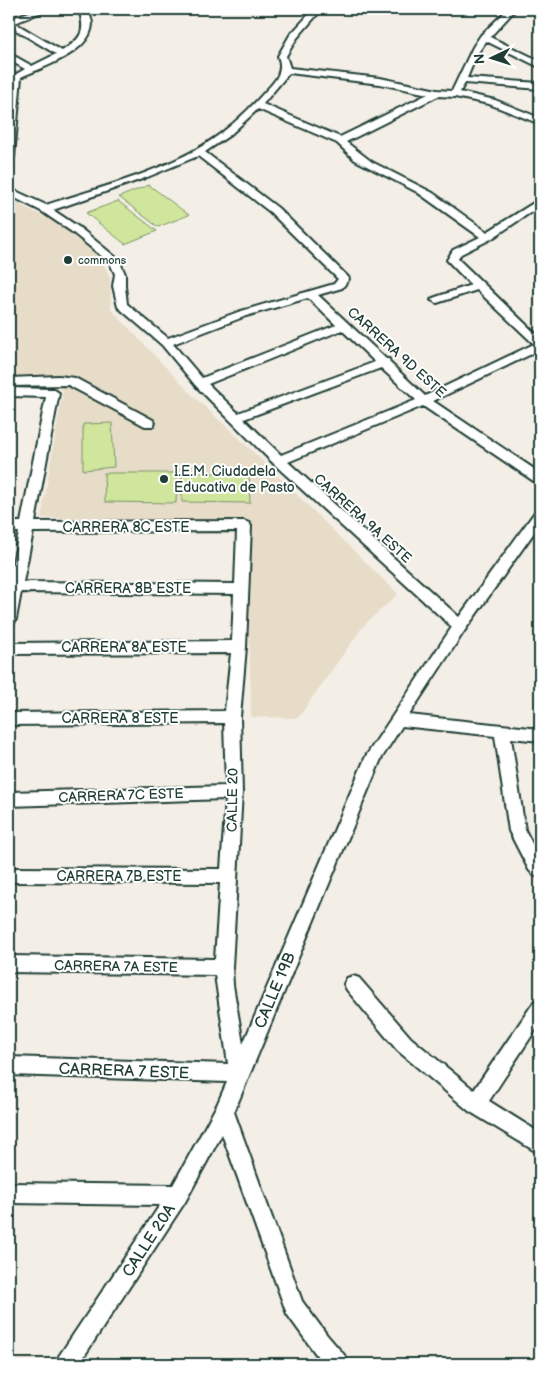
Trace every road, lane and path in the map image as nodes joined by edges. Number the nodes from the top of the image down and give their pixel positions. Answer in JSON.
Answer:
{"nodes":[{"id":1,"x":44,"y":9,"type":"edge"},
{"id":2,"x":83,"y":9,"type":"edge"},
{"id":3,"x":318,"y":9,"type":"edge"},
{"id":4,"x":512,"y":9,"type":"edge"},
{"id":5,"x":9,"y":23,"type":"edge"},
{"id":6,"x":484,"y":37,"type":"junction"},
{"id":7,"x":63,"y":55,"type":"junction"},
{"id":8,"x":9,"y":56,"type":"edge"},
{"id":9,"x":540,"y":64,"type":"edge"},
{"id":10,"x":30,"y":68,"type":"junction"},
{"id":11,"x":286,"y":70,"type":"junction"},
{"id":12,"x":13,"y":76,"type":"edge"},
{"id":13,"x":464,"y":80,"type":"junction"},
{"id":14,"x":540,"y":86,"type":"edge"},
{"id":15,"x":437,"y":93,"type":"junction"},
{"id":16,"x":455,"y":94,"type":"junction"},
{"id":17,"x":257,"y":105,"type":"junction"},
{"id":18,"x":540,"y":121,"type":"edge"},
{"id":19,"x":10,"y":131,"type":"edge"},
{"id":20,"x":340,"y":141,"type":"junction"},
{"id":21,"x":199,"y":152,"type":"junction"},
{"id":22,"x":9,"y":157,"type":"edge"},
{"id":23,"x":9,"y":191,"type":"edge"},
{"id":24,"x":540,"y":202,"type":"edge"},
{"id":25,"x":44,"y":209,"type":"junction"},
{"id":26,"x":487,"y":237,"type":"junction"},
{"id":27,"x":478,"y":286,"type":"junction"},
{"id":28,"x":311,"y":295,"type":"junction"},
{"id":29,"x":437,"y":300,"type":"dead end"},
{"id":30,"x":345,"y":325,"type":"junction"},
{"id":31,"x":166,"y":343,"type":"junction"},
{"id":32,"x":540,"y":345,"type":"edge"},
{"id":33,"x":385,"y":362,"type":"junction"},
{"id":34,"x":9,"y":382,"type":"edge"},
{"id":35,"x":200,"y":383,"type":"junction"},
{"id":36,"x":9,"y":392,"type":"edge"},
{"id":37,"x":424,"y":401,"type":"junction"},
{"id":38,"x":236,"y":418,"type":"junction"},
{"id":39,"x":149,"y":423,"type":"dead end"},
{"id":40,"x":279,"y":461,"type":"junction"},
{"id":41,"x":540,"y":479,"type":"edge"},
{"id":42,"x":540,"y":515,"type":"edge"},
{"id":43,"x":244,"y":526,"type":"joint"},
{"id":44,"x":9,"y":527,"type":"edge"},
{"id":45,"x":26,"y":527,"type":"junction"},
{"id":46,"x":15,"y":587,"type":"junction"},
{"id":47,"x":241,"y":589,"type":"junction"},
{"id":48,"x":9,"y":620,"type":"edge"},
{"id":49,"x":460,"y":626,"type":"junction"},
{"id":50,"x":239,"y":646,"type":"junction"},
{"id":51,"x":9,"y":648,"type":"edge"},
{"id":52,"x":232,"y":717,"type":"junction"},
{"id":53,"x":9,"y":719,"type":"edge"},
{"id":54,"x":398,"y":720,"type":"junction"},
{"id":55,"x":502,"y":731,"type":"junction"},
{"id":56,"x":540,"y":735,"type":"edge"},
{"id":57,"x":234,"y":792,"type":"junction"},
{"id":58,"x":9,"y":799,"type":"edge"},
{"id":59,"x":540,"y":870,"type":"edge"},
{"id":60,"x":9,"y":875,"type":"edge"},
{"id":61,"x":229,"y":876,"type":"junction"},
{"id":62,"x":9,"y":964,"type":"edge"},
{"id":63,"x":223,"y":967,"type":"junction"},
{"id":64,"x":352,"y":984,"type":"dead end"},
{"id":65,"x":540,"y":1008,"type":"edge"},
{"id":66,"x":9,"y":1066,"type":"edge"},
{"id":67,"x":239,"y":1073,"type":"junction"},
{"id":68,"x":476,"y":1104,"type":"junction"},
{"id":69,"x":224,"y":1112,"type":"junction"},
{"id":70,"x":540,"y":1144,"type":"edge"},
{"id":71,"x":9,"y":1193,"type":"edge"},
{"id":72,"x":178,"y":1195,"type":"junction"},
{"id":73,"x":67,"y":1364,"type":"edge"},
{"id":74,"x":338,"y":1364,"type":"edge"}],
"edges":[{"from":1,"to":5,"type":"street"},
{"from":2,"to":7,"type":"street"},
{"from":3,"to":11,"type":"street"},
{"from":4,"to":6,"type":"street"},
{"from":5,"to":7,"type":"street"},
{"from":6,"to":9,"type":"street"},
{"from":6,"to":13,"type":"street"},
{"from":7,"to":10,"type":"street"},
{"from":8,"to":10,"type":"street"},
{"from":10,"to":12,"type":"street"},
{"from":11,"to":15,"type":"street"},
{"from":11,"to":17,"type":"street"},
{"from":12,"to":19,"type":"street"},
{"from":13,"to":14,"type":"street"},
{"from":13,"to":16,"type":"street"},
{"from":15,"to":16,"type":"street"},
{"from":15,"to":20,"type":"street"},
{"from":16,"to":18,"type":"street"},
{"from":17,"to":20,"type":"street"},
{"from":17,"to":21,"type":"street"},
{"from":19,"to":22,"type":"street"},
{"from":20,"to":26,"type":"street"},
{"from":21,"to":25,"type":"street"},
{"from":21,"to":28,"type":"street"},
{"from":23,"to":25,"type":"street","name":"CARRERA 9A ESTE"},
{"from":24,"to":26,"type":"street"},
{"from":25,"to":31,"type":"street","name":"CARRERA 9A ESTE"},
{"from":26,"to":27,"type":"street"},
{"from":27,"to":29,"type":"street"},
{"from":27,"to":32,"type":"street"},
{"from":28,"to":30,"type":"street","name":"CARRERA 9D ESTE"},
{"from":28,"to":31,"type":"street"},
{"from":30,"to":33,"type":"street","name":"CARRERA 9D ESTE"},
{"from":30,"to":35,"type":"street"},
{"from":31,"to":35,"type":"street","name":"CARRERA 9A ESTE"},
{"from":32,"to":37,"type":"street"},
{"from":33,"to":37,"type":"street","name":"CARRERA 9D ESTE"},
{"from":33,"to":38,"type":"street"},
{"from":34,"to":39,"type":"street"},
{"from":35,"to":38,"type":"street","name":"CARRERA 9A ESTE"},
{"from":36,"to":45,"type":"street"},
{"from":37,"to":40,"type":"street"},
{"from":37,"to":41,"type":"street","name":"CARRERA 9D ESTE"},
{"from":38,"to":40,"type":"street","name":"CARRERA 9A ESTE"},
{"from":40,"to":49,"type":"street","name":"CARRERA 9A ESTE"},
{"from":42,"to":49,"type":"street","name":"CALLE 19B"},
{"from":43,"to":45,"type":"street","name":"CARRERA 8C ESTE"},
{"from":43,"to":47,"type":"street","name":"CALLE 20"},
{"from":44,"to":45,"type":"street","name":"CARRERA 8C ESTE"},
{"from":45,"to":46,"type":"street"},
{"from":46,"to":47,"type":"street","name":"CARRERA 8B ESTE"},
{"from":46,"to":48,"type":"street"},
{"from":47,"to":50,"type":"street","name":"CALLE 20"},
{"from":49,"to":54,"type":"street","name":"CALLE 19B"},
{"from":50,"to":51,"type":"street","name":"CARRERA 8A ESTE"},
{"from":50,"to":52,"type":"street","name":"CALLE 20"},
{"from":52,"to":53,"type":"street","name":"CARRERA 8 ESTE"},
{"from":52,"to":57,"type":"street","name":"CALLE 20"},
{"from":54,"to":55,"type":"street"},
{"from":54,"to":67,"type":"street","name":"CALLE 19B"},
{"from":55,"to":56,"type":"street"},
{"from":55,"to":59,"type":"street"},
{"from":57,"to":58,"type":"street","name":"CARRERA 7C ESTE"},
{"from":57,"to":61,"type":"street","name":"CALLE 20"},
{"from":60,"to":61,"type":"street","name":"CARRERA 7B ESTE"},
{"from":61,"to":63,"type":"street","name":"CALLE 20"},
{"from":62,"to":63,"type":"street","name":"CARRERA 7A ESTE"},
{"from":63,"to":67,"type":"street","name":"CALLE 20"},
{"from":64,"to":68,"type":"street"},
{"from":65,"to":68,"type":"street"},
{"from":66,"to":67,"type":"street","name":"CARRERA 7 ESTE"},
{"from":67,"to":69,"type":"street","name":"CALLE 19B"},
{"from":68,"to":70,"type":"street"},
{"from":69,"to":72,"type":"street","name":"CALLE 20A"},
{"from":69,"to":74,"type":"street"},
{"from":71,"to":72,"type":"street"},
{"from":72,"to":73,"type":"street","name":"CALLE 20A"}]}
